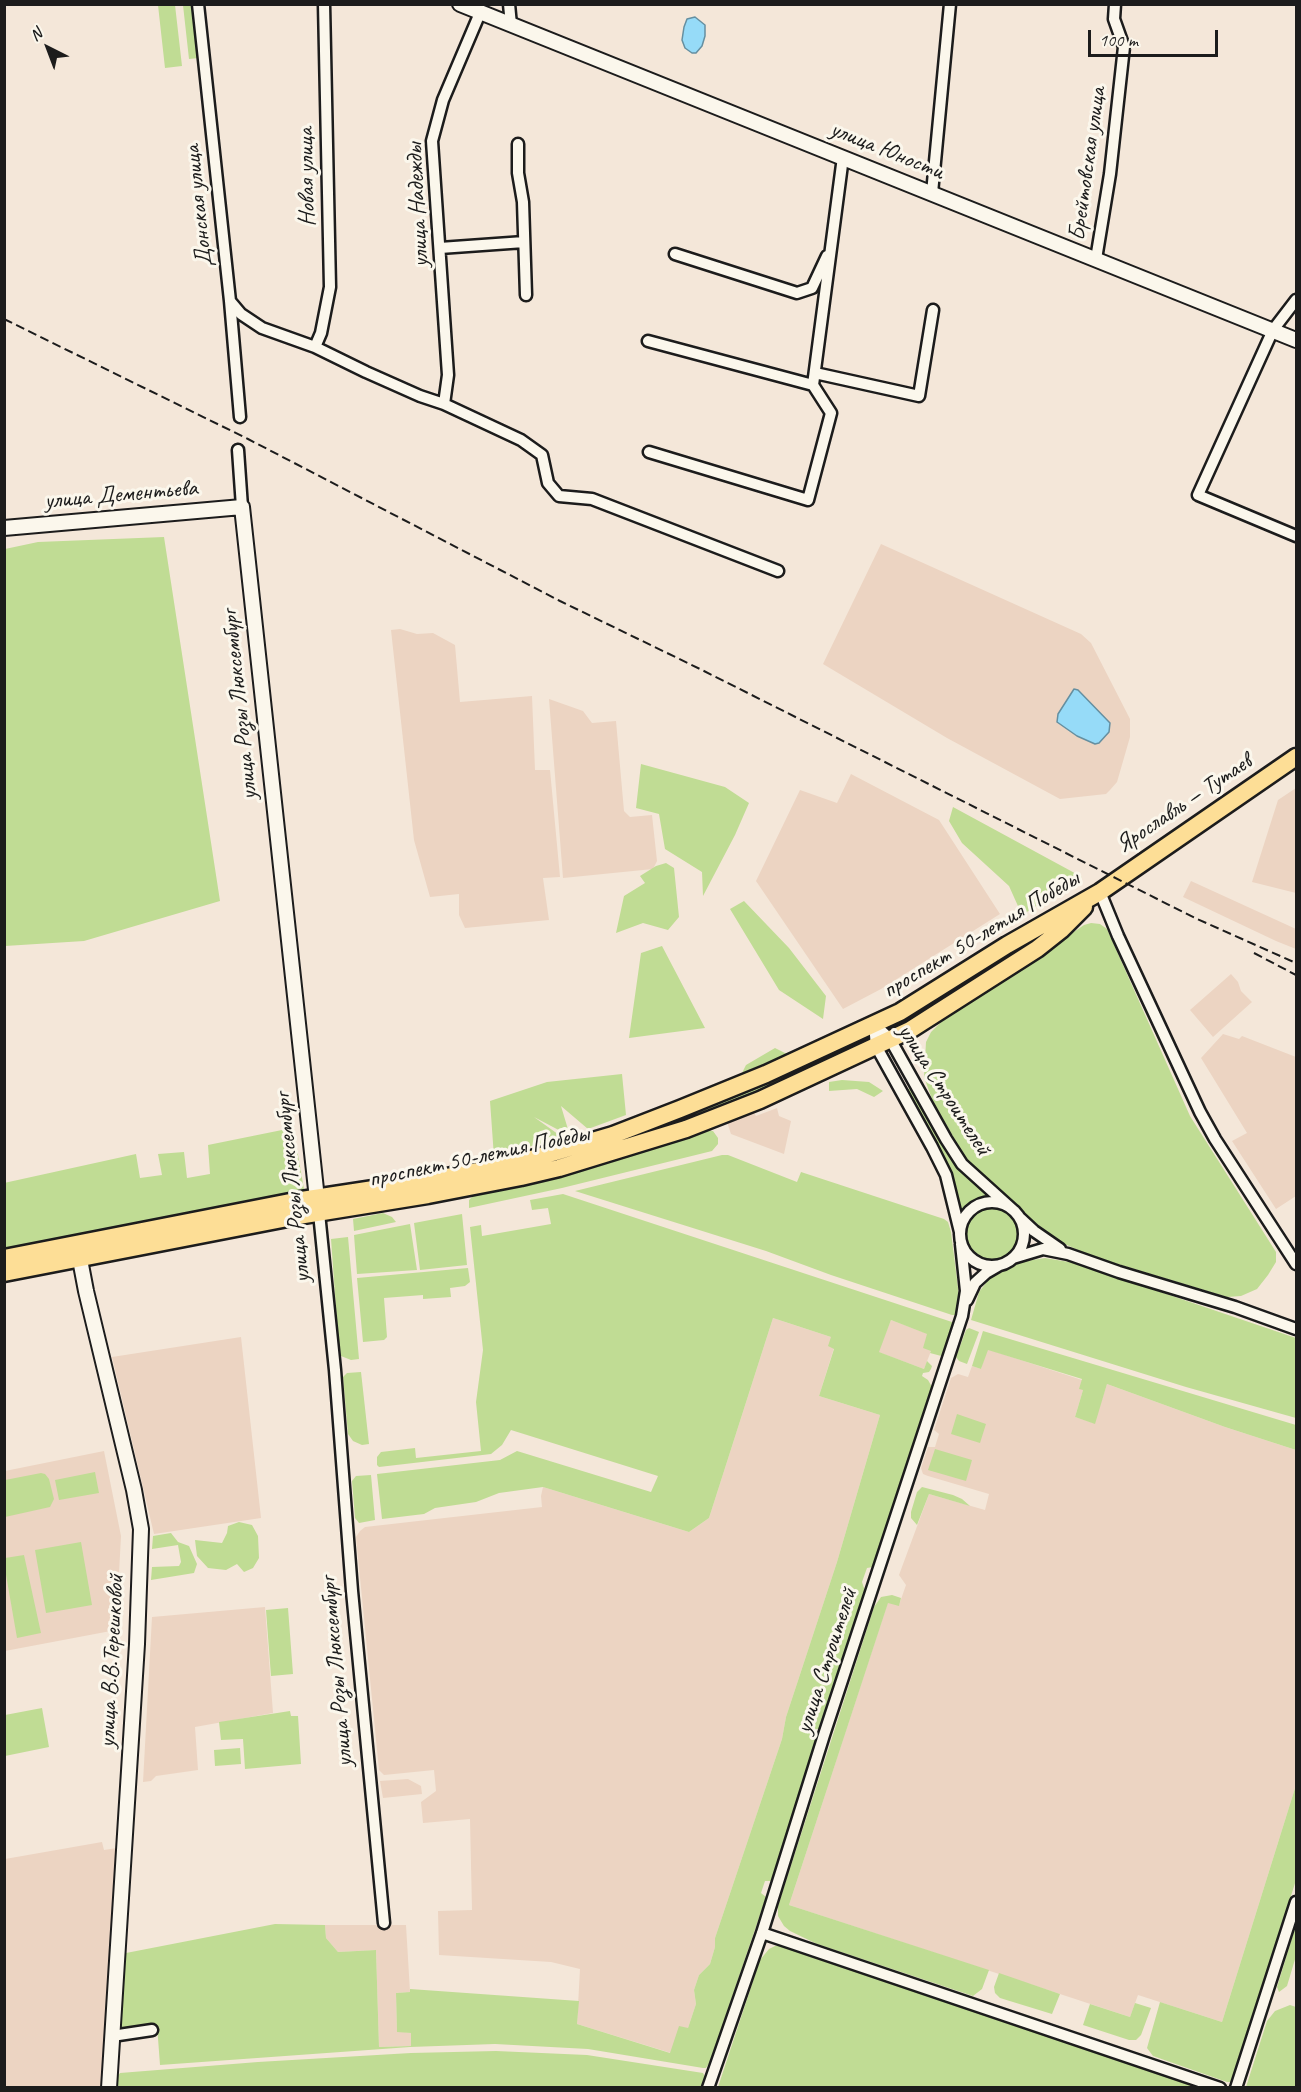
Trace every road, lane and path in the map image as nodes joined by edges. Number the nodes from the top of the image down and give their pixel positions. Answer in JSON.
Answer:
{"nodes":[{"id":1,"x":198,"y":4,"type":"edge"},
{"id":2,"x":324,"y":4,"type":"edge"},
{"id":3,"x":460,"y":4,"type":"edge"},
{"id":4,"x":509,"y":4,"type":"edge"},
{"id":5,"x":950,"y":4,"type":"edge"},
{"id":6,"x":1115,"y":4,"type":"edge"},
{"id":7,"x":480,"y":13,"type":"junction"},
{"id":8,"x":510,"y":25,"type":"junction"},
{"id":9,"x":518,"y":144,"type":"dead end"},
{"id":10,"x":843,"y":158,"type":"junction"},
{"id":11,"x":932,"y":193,"type":"junction"},
{"id":12,"x":524,"y":242,"type":"junction"},
{"id":13,"x":832,"y":244,"type":"junction"},
{"id":14,"x":440,"y":248,"type":"junction"},
{"id":15,"x":675,"y":254,"type":"dead end"},
{"id":16,"x":1096,"y":259,"type":"junction"},
{"id":17,"x":526,"y":295,"type":"dead end"},
{"id":18,"x":1296,"y":300,"type":"edge"},
{"id":19,"x":230,"y":301,"type":"junction"},
{"id":20,"x":933,"y":310,"type":"dead end"},
{"id":21,"x":1273,"y":330,"type":"junction"},
{"id":22,"x":1296,"y":340,"type":"edge"},
{"id":23,"x":648,"y":341,"type":"dead end"},
{"id":24,"x":315,"y":347,"type":"junction"},
{"id":25,"x":815,"y":373,"type":"junction"},
{"id":26,"x":813,"y":385,"type":"junction"},
{"id":27,"x":444,"y":404,"type":"junction"},
{"id":28,"x":240,"y":417,"type":"dead end"},
{"id":29,"x":238,"y":450,"type":"dead end"},
{"id":30,"x":649,"y":452,"type":"dead end"},
{"id":31,"x":242,"y":507,"type":"junction"},
{"id":32,"x":4,"y":528,"type":"edge"},
{"id":33,"x":1296,"y":536,"type":"edge"},
{"id":34,"x":778,"y":571,"type":"dead end"},
{"id":35,"x":1296,"y":757,"type":"edge"},
{"id":36,"x":1100,"y":892,"type":"junction"},
{"id":37,"x":874,"y":1024,"type":"junction"},
{"id":38,"x":883,"y":1043,"type":"junction"},
{"id":39,"x":318,"y":1205,"type":"junction"},
{"id":40,"x":1015,"y":1213,"type":"junction"},
{"id":41,"x":960,"y":1232,"type":"junction"},
{"id":42,"x":962,"y":1244,"type":"junction"},
{"id":43,"x":79,"y":1251,"type":"junction"},
{"id":44,"x":1068,"y":1254,"type":"junction"},
{"id":45,"x":4,"y":1258,"type":"edge"},
{"id":46,"x":1013,"y":1258,"type":"junction"},
{"id":47,"x":1001,"y":1264,"type":"junction"},
{"id":48,"x":1296,"y":1264,"type":"edge"},
{"id":49,"x":4,"y":1273,"type":"edge"},
{"id":50,"x":965,"y":1303,"type":"junction"},
{"id":51,"x":1296,"y":1329,"type":"edge"},
{"id":52,"x":1296,"y":1902,"type":"edge"},
{"id":53,"x":384,"y":1923,"type":"dead end"},
{"id":54,"x":762,"y":1933,"type":"junction"},
{"id":55,"x":152,"y":2030,"type":"dead end"},
{"id":56,"x":115,"y":2035,"type":"junction"},
{"id":57,"x":117,"y":2061,"type":"dead end"},
{"id":58,"x":109,"y":2088,"type":"edge"},
{"id":59,"x":708,"y":2088,"type":"edge"},
{"id":60,"x":1220,"y":2088,"type":"edge"},
{"id":61,"x":1236,"y":2088,"type":"edge"}],
"edges":[{"from":1,"to":19,"type":"street","name":"Донская улица"},
{"from":2,"to":24,"type":"street","name":"Новая улица"},
{"from":3,"to":7,"type":"street","name":"улица Юности"},
{"from":4,"to":8,"type":"street"},
{"from":5,"to":11,"type":"street"},
{"from":6,"to":16,"type":"street","name":"Брейтовская улица"},
{"from":7,"to":8,"type":"street","name":"улица Юности"},
{"from":7,"to":14,"type":"street","name":"улица Надежды"},
{"from":8,"to":10,"type":"street","name":"улица Юности"},
{"from":9,"to":12,"type":"street"},
{"from":10,"to":11,"type":"street","name":"улица Юности"},
{"from":10,"to":13,"type":"street"},
{"from":11,"to":16,"type":"street","name":"улица Юности"},
{"from":12,"to":14,"type":"street"},
{"from":12,"to":17,"type":"street"},
{"from":13,"to":15,"type":"street"},
{"from":13,"to":25,"type":"street"},
{"from":14,"to":27,"type":"street","name":"улица Надежды"},
{"from":16,"to":21,"type":"street","name":"улица Юности"},
{"from":18,"to":21,"type":"street"},
{"from":19,"to":24,"type":"street"},
{"from":19,"to":28,"type":"street","name":"Донская улица"},
{"from":20,"to":25,"type":"street"},
{"from":21,"to":22,"type":"street","name":"улица Юности"},
{"from":21,"to":33,"type":"street"},
{"from":23,"to":26,"type":"street"},
{"from":24,"to":27,"type":"street"},
{"from":25,"to":26,"type":"street"},
{"from":26,"to":30,"type":"street"},
{"from":27,"to":34,"type":"street"},
{"from":29,"to":31,"type":"street","name":"улица Розы Люксембург"},
{"from":31,"to":32,"type":"street","name":"улица Дементьева"},
{"from":31,"to":39,"type":"street","name":"улица Розы Люксембург"},
{"from":35,"to":36,"type":"main road","name":"Ярославль — Тутаев"},
{"from":36,"to":37,"type":"main road","name":"проспект 50-летия Победы"},
{"from":36,"to":38,"type":"main road","name":"проспект 50-летия Победы"},
{"from":36,"to":48,"type":"street"},
{"from":37,"to":38,"type":"street","name":"улица Строителей"},
{"from":37,"to":39,"type":"main road","name":"проспект 50-летия Победы"},
{"from":38,"to":39,"type":"main road","name":"проспект 50-летия Победы"},
{"from":38,"to":40,"type":"street","name":"улица Строителей"},
{"from":38,"to":41,"type":"street","name":"улица Строителей"},
{"from":39,"to":43,"type":"main road","name":"проспект 50-летия Победы"},
{"from":39,"to":53,"type":"street","name":"улица Розы Люксембург"},
{"from":40,"to":41,"type":"street"},
{"from":40,"to":44,"type":"street","name":"улица Строителей"},
{"from":40,"to":46,"type":"street"},
{"from":41,"to":42,"type":"street"},
{"from":42,"to":47,"type":"street"},
{"from":42,"to":50,"type":"street","name":"улица Строителей"},
{"from":43,"to":45,"type":"main road","name":"проспект 50-летия Победы"},
{"from":43,"to":49,"type":"main road","name":"проспект 50-летия Победы"},
{"from":43,"to":56,"type":"street","name":"улица В.В.Терешковой"},
{"from":44,"to":46,"type":"street"},
{"from":44,"to":51,"type":"street"},
{"from":46,"to":47,"type":"street"},
{"from":47,"to":50,"type":"street"},
{"from":50,"to":54,"type":"street","name":"улица Строителей"},
{"from":52,"to":61,"type":"street"},
{"from":54,"to":59,"type":"street","name":"улица Строителей"},
{"from":54,"to":60,"type":"street"},
{"from":55,"to":56,"type":"street"},
{"from":56,"to":57,"type":"street"},
{"from":56,"to":58,"type":"street","name":"улица В.В.Терешковой"}]}
